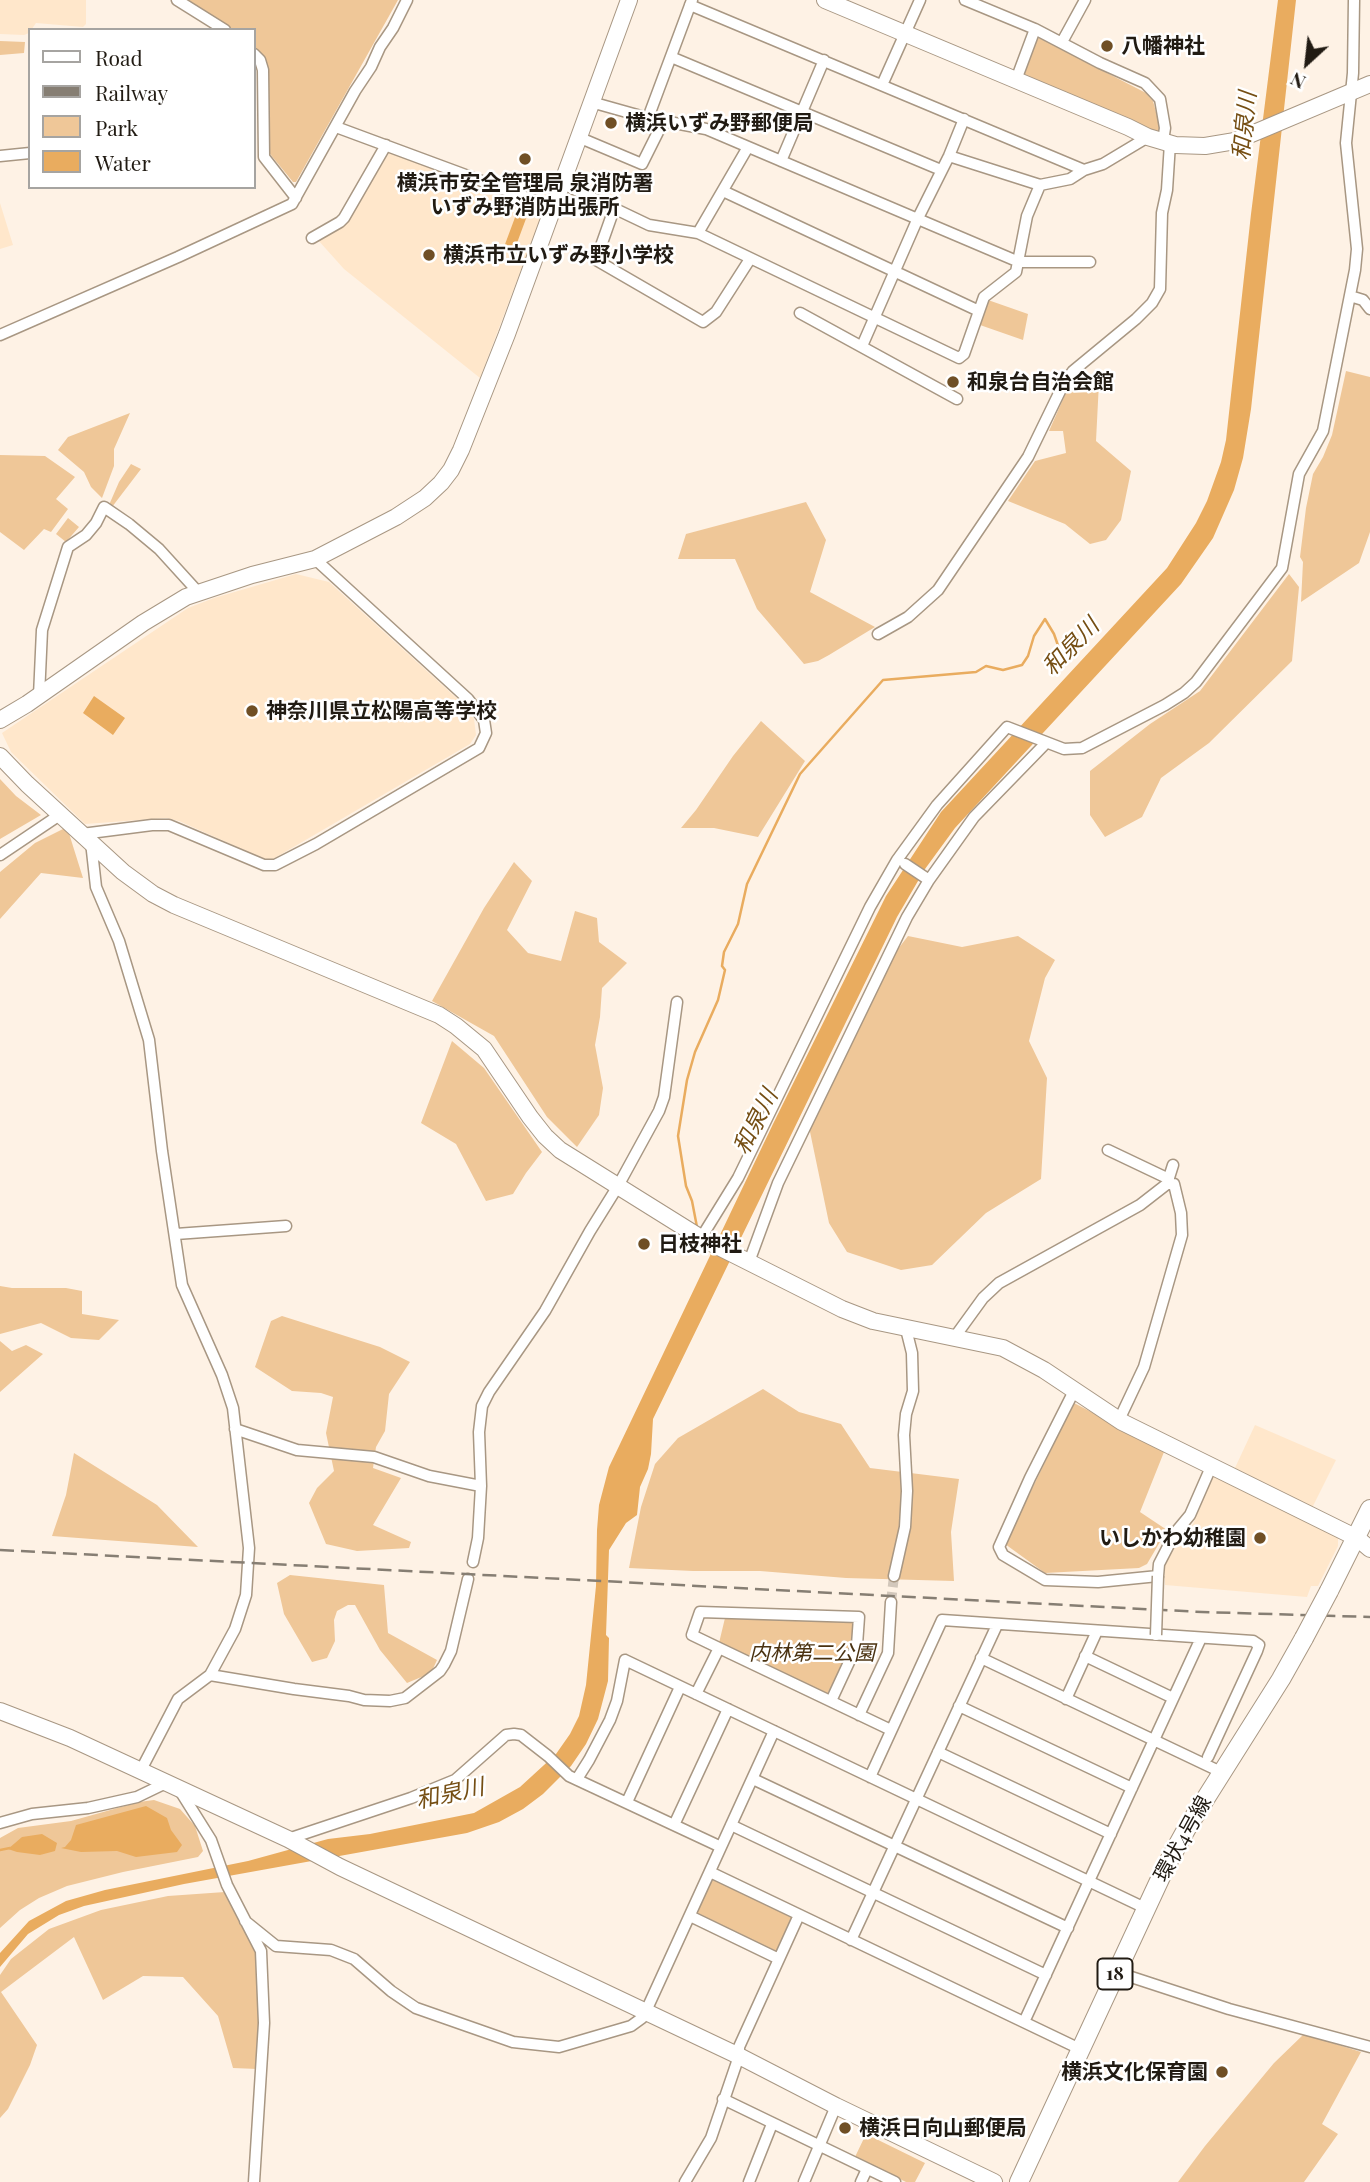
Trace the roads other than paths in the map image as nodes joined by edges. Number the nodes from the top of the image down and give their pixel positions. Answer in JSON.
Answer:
{"nodes":[{"id":1,"x":177,"y":0,"type":"edge"},
{"id":2,"x":407,"y":0,"type":"edge"},
{"id":3,"x":629,"y":0,"type":"edge"},
{"id":4,"x":825,"y":0,"type":"edge"},
{"id":5,"x":919,"y":0,"type":"edge"},
{"id":6,"x":965,"y":0,"type":"edge"},
{"id":7,"x":1086,"y":0,"type":"edge"},
{"id":8,"x":1354,"y":0,"type":"edge"},
{"id":9,"x":691,"y":2,"type":"edge"},
{"id":10,"x":222,"y":28,"type":"edge"},
{"id":11,"x":1035,"y":29,"type":"junction"},
{"id":12,"x":905,"y":33,"type":"junction"},
{"id":13,"x":1062,"y":42,"type":"junction"},
{"id":14,"x":256,"y":56,"type":"edge"},
{"id":15,"x":671,"y":57,"type":"junction"},
{"id":16,"x":824,"y":60,"type":"junction"},
{"id":17,"x":1016,"y":80,"type":"junction"},
{"id":18,"x":1370,"y":84,"type":"edge"},
{"id":19,"x":883,"y":85,"type":"junction"},
{"id":20,"x":1350,"y":93,"type":"junction"},
{"id":21,"x":592,"y":102,"type":"junction"},
{"id":22,"x":802,"y":112,"type":"junction"},
{"id":23,"x":648,"y":118,"type":"junction"},
{"id":24,"x":258,"y":119,"type":"edge"},
{"id":25,"x":964,"y":119,"type":"junction"},
{"id":26,"x":663,"y":122,"type":"junction"},
{"id":27,"x":336,"y":127,"type":"junction"},
{"id":28,"x":578,"y":137,"type":"junction"},
{"id":29,"x":1169,"y":143,"type":"junction"},
{"id":30,"x":386,"y":145,"type":"junction"},
{"id":31,"x":748,"y":147,"type":"junction"},
{"id":32,"x":28,"y":153,"type":"edge"},
{"id":33,"x":0,"y":156,"type":"edge"},
{"id":34,"x":949,"y":156,"type":"junction"},
{"id":35,"x":781,"y":161,"type":"junction"},
{"id":36,"x":941,"y":170,"type":"junction"},
{"id":37,"x":1084,"y":170,"type":"junction"},
{"id":38,"x":561,"y":183,"type":"junction"},
{"id":39,"x":1040,"y":185,"type":"junction"},
{"id":40,"x":723,"y":191,"type":"junction"},
{"id":41,"x":296,"y":198,"type":"junction"},
{"id":42,"x":552,"y":207,"type":"junction"},
{"id":43,"x":614,"y":209,"type":"junction"},
{"id":44,"x":918,"y":218,"type":"junction"},
{"id":45,"x":698,"y":233,"type":"junction"},
{"id":46,"x":312,"y":238,"type":"dead end"},
{"id":47,"x":750,"y":259,"type":"junction"},
{"id":48,"x":1019,"y":262,"type":"junction"},
{"id":49,"x":1090,"y":262,"type":"dead end"},
{"id":50,"x":895,"y":272,"type":"junction"},
{"id":51,"x":1350,"y":296,"type":"junction"},
{"id":52,"x":1370,"y":309,"type":"edge"},
{"id":53,"x":979,"y":311,"type":"junction"},
{"id":54,"x":800,"y":313,"type":"dead end"},
{"id":55,"x":874,"y":318,"type":"junction"},
{"id":56,"x":0,"y":335,"type":"edge"},
{"id":57,"x":862,"y":345,"type":"junction"},
{"id":58,"x":957,"y":399,"type":"dead end"},
{"id":59,"x":314,"y":559,"type":"junction"},
{"id":60,"x":199,"y":593,"type":"junction"},
{"id":61,"x":878,"y":634,"type":"dead end"},
{"id":62,"x":39,"y":696,"type":"junction"},
{"id":63,"x":0,"y":720,"type":"edge"},
{"id":64,"x":1039,"y":741,"type":"junction"},
{"id":65,"x":0,"y":756,"type":"edge"},
{"id":66,"x":61,"y":814,"type":"junction"},
{"id":67,"x":86,"y":838,"type":"junction"},
{"id":68,"x":0,"y":855,"type":"edge"},
{"id":69,"x":905,"y":864,"type":"dead end"},
{"id":70,"x":925,"y":877,"type":"junction"},
{"id":71,"x":677,"y":1002,"type":"dead end"},
{"id":72,"x":1108,"y":1150,"type":"dead end"},
{"id":73,"x":1173,"y":1165,"type":"dead end"},
{"id":74,"x":1168,"y":1182,"type":"junction"},
{"id":75,"x":618,"y":1186,"type":"junction"},
{"id":76,"x":286,"y":1226,"type":"dead end"},
{"id":77,"x":176,"y":1234,"type":"junction"},
{"id":78,"x":708,"y":1242,"type":"junction"},
{"id":79,"x":742,"y":1259,"type":"junction"},
{"id":80,"x":906,"y":1329,"type":"junction"},
{"id":81,"x":954,"y":1338,"type":"junction"},
{"id":82,"x":1075,"y":1389,"type":"junction"},
{"id":83,"x":1119,"y":1420,"type":"junction"},
{"id":84,"x":235,"y":1429,"type":"junction"},
{"id":85,"x":1211,"y":1467,"type":"junction"},
{"id":86,"x":481,"y":1486,"type":"junction"},
{"id":87,"x":1370,"y":1509,"type":"edge"},
{"id":88,"x":1366,"y":1542,"type":"edge"},
{"id":89,"x":473,"y":1562,"type":"dead end"},
{"id":90,"x":894,"y":1576,"type":"tunnel mouth"},
{"id":91,"x":1158,"y":1576,"type":"junction"},
{"id":92,"x":468,"y":1579,"type":"dead end"},
{"id":93,"x":891,"y":1602,"type":"tunnel mouth"},
{"id":94,"x":997,"y":1625,"type":"junction"},
{"id":95,"x":1097,"y":1631,"type":"junction"},
{"id":96,"x":1156,"y":1635,"type":"junction"},
{"id":97,"x":1201,"y":1637,"type":"junction"},
{"id":98,"x":719,"y":1648,"type":"junction"},
{"id":99,"x":1085,"y":1656,"type":"junction"},
{"id":100,"x":981,"y":1658,"type":"junction"},
{"id":101,"x":210,"y":1675,"type":"junction"},
{"id":102,"x":680,"y":1686,"type":"junction"},
{"id":103,"x":696,"y":1694,"type":"junction"},
{"id":104,"x":1173,"y":1698,"type":"junction"},
{"id":105,"x":1066,"y":1699,"type":"junction"},
{"id":106,"x":831,"y":1701,"type":"junction"},
{"id":107,"x":959,"y":1706,"type":"junction"},
{"id":108,"x":728,"y":1709,"type":"junction"},
{"id":109,"x":0,"y":1711,"type":"edge"},
{"id":110,"x":859,"y":1715,"type":"junction"},
{"id":111,"x":891,"y":1730,"type":"junction"},
{"id":112,"x":774,"y":1731,"type":"junction"},
{"id":113,"x":1153,"y":1741,"type":"junction"},
{"id":114,"x":938,"y":1752,"type":"junction"},
{"id":115,"x":1208,"y":1756,"type":"dead end"},
{"id":116,"x":141,"y":1770,"type":"junction"},
{"id":117,"x":1221,"y":1772,"type":"junction"},
{"id":118,"x":572,"y":1776,"type":"junction"},
{"id":119,"x":870,"y":1777,"type":"junction"},
{"id":120,"x":752,"y":1779,"type":"junction"},
{"id":121,"x":173,"y":1786,"type":"junction"},
{"id":122,"x":1132,"y":1788,"type":"junction"},
{"id":123,"x":916,"y":1799,"type":"junction"},
{"id":124,"x":626,"y":1802,"type":"junction"},
{"id":125,"x":0,"y":1823,"type":"edge"},
{"id":126,"x":674,"y":1825,"type":"junction"},
{"id":127,"x":732,"y":1825,"type":"junction"},
{"id":128,"x":1111,"y":1834,"type":"junction"},
{"id":129,"x":293,"y":1842,"type":"junction"},
{"id":130,"x":895,"y":1846,"type":"junction"},
{"id":131,"x":721,"y":1847,"type":"junction"},
{"id":132,"x":710,"y":1872,"type":"junction"},
{"id":133,"x":1089,"y":1881,"type":"junction"},
{"id":134,"x":873,"y":1892,"type":"junction"},
{"id":135,"x":1145,"y":1908,"type":"junction"},
{"id":136,"x":799,"y":1915,"type":"junction"},
{"id":137,"x":690,"y":1916,"type":"junction"},
{"id":138,"x":245,"y":1922,"type":"junction"},
{"id":139,"x":1068,"y":1928,"type":"junction"},
{"id":140,"x":851,"y":1940,"type":"junction"},
{"id":141,"x":779,"y":1959,"type":"junction"},
{"id":142,"x":1116,"y":1972,"type":"junction"},
{"id":143,"x":1046,"y":1975,"type":"junction"},
{"id":144,"x":646,"y":2011,"type":"junction"},
{"id":145,"x":1024,"y":2022,"type":"junction"},
{"id":146,"x":1370,"y":2047,"type":"edge"},
{"id":147,"x":1080,"y":2049,"type":"junction"},
{"id":148,"x":739,"y":2056,"type":"junction"},
{"id":149,"x":723,"y":2099,"type":"junction"},
{"id":150,"x":836,"y":2106,"type":"junction"},
{"id":151,"x":772,"y":2124,"type":"junction"},
{"id":152,"x":819,"y":2146,"type":"junction"},
{"id":153,"x":867,"y":2169,"type":"junction"},
{"id":154,"x":254,"y":2182,"type":"edge"},
{"id":155,"x":685,"y":2182,"type":"edge"},
{"id":156,"x":749,"y":2182,"type":"edge"},
{"id":157,"x":804,"y":2182,"type":"edge"},
{"id":158,"x":861,"y":2182,"type":"edge"},
{"id":159,"x":895,"y":2182,"type":"edge"},
{"id":160,"x":994,"y":2182,"type":"edge"},
{"id":161,"x":1020,"y":2182,"type":"edge"}],
"edges":[{"from":1,"to":10,"type":"street"},
{"from":2,"to":27,"type":"street"},
{"from":3,"to":21,"type":"street"},
{"from":4,"to":12,"type":"street"},
{"from":5,"to":12,"type":"street"},
{"from":6,"to":11,"type":"street"},
{"from":7,"to":13,"type":"street"},
{"from":8,"to":20,"type":"street"},
{"from":9,"to":15,"type":"street"},
{"from":9,"to":16,"type":"street"},
{"from":11,"to":13,"type":"street"},
{"from":11,"to":17,"type":"street"},
{"from":12,"to":17,"type":"street"},
{"from":12,"to":19,"type":"street"},
{"from":13,"to":29,"type":"street"},
{"from":14,"to":24,"type":"street"},
{"from":15,"to":22,"type":"street"},
{"from":15,"to":23,"type":"street"},
{"from":16,"to":19,"type":"street"},
{"from":16,"to":22,"type":"street"},
{"from":17,"to":29,"type":"street"},
{"from":18,"to":20,"type":"street"},
{"from":19,"to":25,"type":"street"},
{"from":20,"to":29,"type":"street"},
{"from":20,"to":51,"type":"street"},
{"from":21,"to":23,"type":"street"},
{"from":21,"to":28,"type":"street"},
{"from":22,"to":35,"type":"street"},
{"from":22,"to":36,"type":"street"},
{"from":23,"to":26,"type":"street"},
{"from":24,"to":41,"type":"street"},
{"from":25,"to":34,"type":"street"},
{"from":25,"to":37,"type":"street"},
{"from":26,"to":28,"type":"street"},
{"from":26,"to":31,"type":"street"},
{"from":27,"to":30,"type":"street"},
{"from":27,"to":41,"type":"street"},
{"from":28,"to":38,"type":"street"},
{"from":29,"to":37,"type":"street"},
{"from":29,"to":61,"type":"street"},
{"from":30,"to":42,"type":"street"},
{"from":30,"to":46,"type":"street"},
{"from":31,"to":35,"type":"street"},
{"from":31,"to":40,"type":"street"},
{"from":32,"to":33,"type":"street"},
{"from":34,"to":36,"type":"street"},
{"from":34,"to":39,"type":"street"},
{"from":35,"to":44,"type":"street"},
{"from":36,"to":44,"type":"street"},
{"from":37,"to":39,"type":"street"},
{"from":38,"to":42,"type":"street"},
{"from":38,"to":43,"type":"street"},
{"from":39,"to":48,"type":"street"},
{"from":40,"to":45,"type":"street"},
{"from":40,"to":50,"type":"street"},
{"from":41,"to":56,"type":"street"},
{"from":42,"to":59,"type":"street"},
{"from":43,"to":45,"type":"street"},
{"from":43,"to":47,"type":"street"},
{"from":44,"to":48,"type":"street"},
{"from":44,"to":50,"type":"street"},
{"from":45,"to":47,"type":"street"},
{"from":47,"to":55,"type":"street"},
{"from":48,"to":49,"type":"street"},
{"from":48,"to":53,"type":"street"},
{"from":50,"to":53,"type":"street"},
{"from":50,"to":55,"type":"street"},
{"from":51,"to":52,"type":"street"},
{"from":51,"to":64,"type":"street"},
{"from":53,"to":55,"type":"street"},
{"from":54,"to":57,"type":"street"},
{"from":55,"to":57,"type":"street"},
{"from":57,"to":58,"type":"street"},
{"from":59,"to":60,"type":"street"},
{"from":59,"to":67,"type":"street"},
{"from":60,"to":62,"type":"street"},
{"from":60,"to":62,"type":"street"},
{"from":62,"to":63,"type":"street"},
{"from":64,"to":70,"type":"street"},
{"from":64,"to":78,"type":"street"},
{"from":65,"to":66,"type":"street"},
{"from":66,"to":67,"type":"street"},
{"from":66,"to":68,"type":"street"},
{"from":67,"to":75,"type":"street"},
{"from":67,"to":77,"type":"street"},
{"from":69,"to":70,"type":"street"},
{"from":70,"to":79,"type":"street"},
{"from":71,"to":75,"type":"street"},
{"from":72,"to":74,"type":"street"},
{"from":73,"to":74,"type":"street"},
{"from":74,"to":81,"type":"street"},
{"from":74,"to":83,"type":"street"},
{"from":75,"to":78,"type":"street"},
{"from":75,"to":86,"type":"street"},
{"from":76,"to":77,"type":"street"},
{"from":77,"to":84,"type":"street"},
{"from":78,"to":79,"type":"street"},
{"from":79,"to":80,"type":"street"},
{"from":80,"to":81,"type":"street"},
{"from":80,"to":90,"type":"street"},
{"from":81,"to":82,"type":"street"},
{"from":82,"to":83,"type":"street"},
{"from":82,"to":91,"type":"street"},
{"from":83,"to":85,"type":"street"},
{"from":84,"to":86,"type":"street"},
{"from":84,"to":101,"type":"street"},
{"from":85,"to":88,"type":"street"},
{"from":85,"to":91,"type":"street"},
{"from":86,"to":89,"type":"street"},
{"from":87,"to":88,"type":"main road","name":"環状4号線","number":"18"},
{"from":88,"to":117,"type":"main road","name":"環状4号線","number":"18","bridge":true},
{"from":91,"to":96,"type":"street","bridge":true},
{"from":92,"to":101,"type":"street"},
{"from":93,"to":110,"type":"street"},
{"from":94,"to":95,"type":"street"},
{"from":94,"to":100,"type":"street"},
{"from":94,"to":111,"type":"street"},
{"from":95,"to":96,"type":"street"},
{"from":95,"to":99,"type":"street"},
{"from":96,"to":97,"type":"street"},
{"from":97,"to":104,"type":"street"},
{"from":97,"to":115,"type":"street"},
{"from":98,"to":103,"type":"street"},
{"from":98,"to":106,"type":"street"},
{"from":98,"to":106,"type":"street"},
{"from":99,"to":104,"type":"street"},
{"from":99,"to":105,"type":"street"},
{"from":100,"to":105,"type":"street"},
{"from":100,"to":107,"type":"street"},
{"from":101,"to":116,"type":"street"},
{"from":102,"to":103,"type":"street"},
{"from":102,"to":118,"type":"street"},
{"from":102,"to":124,"type":"street"},
{"from":103,"to":108,"type":"street"},
{"from":104,"to":113,"type":"street"},
{"from":105,"to":113,"type":"street"},
{"from":106,"to":110,"type":"street"},
{"from":107,"to":114,"type":"street"},
{"from":107,"to":122,"type":"street"},
{"from":108,"to":112,"type":"street"},
{"from":108,"to":126,"type":"street"},
{"from":109,"to":116,"type":"street"},
{"from":110,"to":111,"type":"street"},
{"from":111,"to":119,"type":"street"},
{"from":112,"to":119,"type":"street"},
{"from":112,"to":120,"type":"street"},
{"from":113,"to":117,"type":"street"},
{"from":113,"to":122,"type":"street"},
{"from":114,"to":123,"type":"street"},
{"from":114,"to":128,"type":"street"},
{"from":116,"to":121,"type":"street"},
{"from":117,"to":135,"type":"main road","name":"環状4号線","number":"18"},
{"from":118,"to":124,"type":"street"},
{"from":118,"to":129,"type":"street"},
{"from":119,"to":123,"type":"street"},
{"from":120,"to":127,"type":"street"},
{"from":120,"to":130,"type":"street"},
{"from":121,"to":125,"type":"street"},
{"from":121,"to":129,"type":"street"},
{"from":121,"to":138,"type":"street"},
{"from":122,"to":128,"type":"street"},
{"from":123,"to":130,"type":"street"},
{"from":123,"to":133,"type":"street"},
{"from":124,"to":126,"type":"street"},
{"from":126,"to":131,"type":"street"},
{"from":127,"to":131,"type":"street"},
{"from":127,"to":134,"type":"street"},
{"from":128,"to":133,"type":"street"},
{"from":129,"to":144,"type":"street"},
{"from":130,"to":134,"type":"street"},
{"from":130,"to":139,"type":"street"},
{"from":131,"to":132,"type":"street"},
{"from":132,"to":136,"type":"street"},
{"from":132,"to":137,"type":"street"},
{"from":133,"to":135,"type":"street"},
{"from":133,"to":139,"type":"street"},
{"from":134,"to":140,"type":"street"},
{"from":134,"to":143,"type":"street"},
{"from":135,"to":142,"type":"main road","name":"環状4号線","number":"18"},
{"from":136,"to":140,"type":"street"},
{"from":136,"to":141,"type":"street"},
{"from":137,"to":141,"type":"street"},
{"from":137,"to":144,"type":"street"},
{"from":138,"to":144,"type":"street"},
{"from":138,"to":154,"type":"street"},
{"from":139,"to":143,"type":"street"},
{"from":140,"to":145,"type":"street"},
{"from":141,"to":148,"type":"street"},
{"from":142,"to":146,"type":"street"},
{"from":142,"to":147,"type":"main road","name":"環状4号線","number":"18"},
{"from":143,"to":145,"type":"street"},
{"from":144,"to":148,"type":"street"},
{"from":145,"to":147,"type":"street"},
{"from":147,"to":161,"type":"main road","name":"環状4号線","number":"18"},
{"from":148,"to":149,"type":"street"},
{"from":148,"to":150,"type":"street"},
{"from":149,"to":151,"type":"street"},
{"from":149,"to":155,"type":"street"},
{"from":150,"to":152,"type":"street"},
{"from":150,"to":160,"type":"street"},
{"from":151,"to":152,"type":"street"},
{"from":151,"to":156,"type":"street"},
{"from":152,"to":153,"type":"street"},
{"from":152,"to":157,"type":"street"},
{"from":153,"to":158,"type":"street"},
{"from":153,"to":159,"type":"street"}]}
